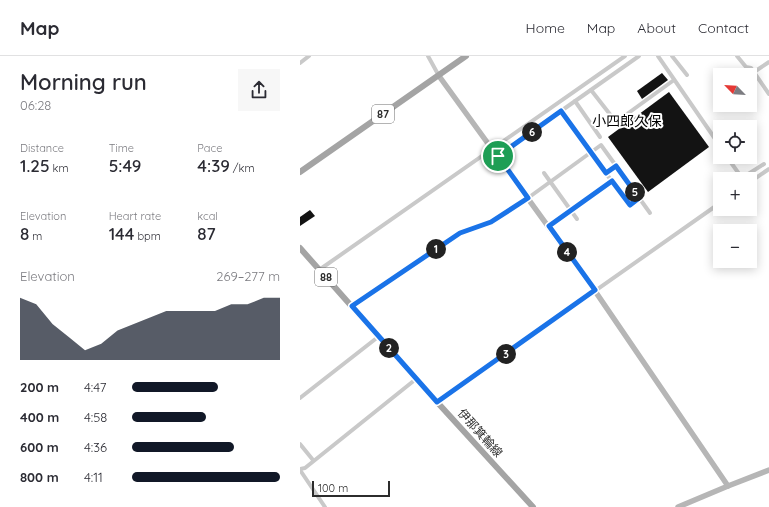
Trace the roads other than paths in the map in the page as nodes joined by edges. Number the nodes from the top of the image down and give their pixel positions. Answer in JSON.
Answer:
{"nodes":[{"id":1,"x":309,"y":56,"type":"edge"},
{"id":2,"x":428,"y":56,"type":"edge"},
{"id":3,"x":466,"y":56,"type":"edge"},
{"id":4,"x":625,"y":56,"type":"edge"},
{"id":5,"x":638,"y":56,"type":"edge"},
{"id":6,"x":658,"y":56,"type":"edge"},
{"id":7,"x":672,"y":56,"type":"edge"},
{"id":8,"x":737,"y":56,"type":"edge"},
{"id":9,"x":300,"y":62,"type":"edge"},
{"id":10,"x":769,"y":62,"type":"edge"},
{"id":11,"x":751,"y":68,"type":"edge"},
{"id":12,"x":757,"y":70,"type":"edge"},
{"id":13,"x":687,"y":75,"type":"dead end"},
{"id":14,"x":439,"y":76,"type":"junction"},
{"id":15,"x":757,"y":76,"type":"edge"},
{"id":16,"x":674,"y":80,"type":"junction"},
{"id":17,"x":591,"y":90,"type":"junction"},
{"id":18,"x":769,"y":94,"type":"edge"},
{"id":19,"x":575,"y":101,"type":"junction"},
{"id":20,"x":561,"y":111,"type":"junction"},
{"id":21,"x":713,"y":136,"type":"edge"},
{"id":22,"x":600,"y":137,"type":"dead end"},
{"id":23,"x":492,"y":149,"type":"junction"},
{"id":24,"x":592,"y":153,"type":"junction"},
{"id":25,"x":498,"y":156,"type":"junction"},
{"id":26,"x":732,"y":164,"type":"edge"},
{"id":27,"x":764,"y":164,"type":"dead end"},
{"id":28,"x":616,"y":166,"type":"junction"},
{"id":29,"x":769,"y":169,"type":"edge"},
{"id":30,"x":300,"y":172,"type":"edge"},
{"id":31,"x":544,"y":173,"type":"dead end"},
{"id":32,"x":606,"y":173,"type":"junction"},
{"id":33,"x":757,"y":177,"type":"edge"},
{"id":34,"x":612,"y":181,"type":"junction"},
{"id":35,"x":550,"y":182,"type":"junction"},
{"id":36,"x":528,"y":198,"type":"junction"},
{"id":37,"x":639,"y":198,"type":"junction"},
{"id":38,"x":713,"y":208,"type":"edge"},
{"id":39,"x":571,"y":211,"type":"junction"},
{"id":40,"x":650,"y":213,"type":"dead end"},
{"id":41,"x":577,"y":219,"type":"dead end"},
{"id":42,"x":549,"y":226,"type":"junction"},
{"id":43,"x":300,"y":248,"type":"edge"},
{"id":44,"x":319,"y":270,"type":"junction"},
{"id":45,"x":595,"y":290,"type":"junction"},
{"id":46,"x":352,"y":306,"type":"junction"},
{"id":47,"x":378,"y":337,"type":"junction"},
{"id":48,"x":416,"y":379,"type":"junction"},
{"id":49,"x":300,"y":398,"type":"edge"},
{"id":50,"x":437,"y":402,"type":"junction"},
{"id":51,"x":300,"y":444,"type":"edge"},
{"id":52,"x":313,"y":460,"type":"junction"},
{"id":53,"x":300,"y":470,"type":"edge"},
{"id":54,"x":769,"y":470,"type":"edge"},
{"id":55,"x":728,"y":486,"type":"junction"},
{"id":56,"x":325,"y":507,"type":"edge"},
{"id":57,"x":533,"y":507,"type":"edge"},
{"id":58,"x":678,"y":507,"type":"edge"}],
"edges":[{"from":1,"to":9,"type":"street"},
{"from":2,"to":14,"type":"street"},
{"from":3,"to":14,"type":"main road","number":"87"},
{"from":4,"to":23,"type":"street"},
{"from":5,"to":17,"type":"street"},
{"from":6,"to":16,"type":"street"},
{"from":7,"to":13,"type":"street"},
{"from":8,"to":11,"type":"street"},
{"from":10,"to":12,"type":"street"},
{"from":14,"to":23,"type":"street"},
{"from":14,"to":30,"type":"main road","number":"87"},
{"from":15,"to":18,"type":"street"},
{"from":16,"to":17,"type":"street"},
{"from":16,"to":21,"type":"street"},
{"from":17,"to":19,"type":"street"},
{"from":19,"to":20,"type":"street"},
{"from":19,"to":22,"type":"street"},
{"from":20,"to":24,"type":"street"},
{"from":20,"to":25,"type":"street"},
{"from":23,"to":25,"type":"street"},
{"from":23,"to":44,"type":"street"},
{"from":24,"to":28,"type":"street"},
{"from":24,"to":32,"type":"street"},
{"from":24,"to":35,"type":"street"},
{"from":25,"to":36,"type":"street"},
{"from":26,"to":27,"type":"street"},
{"from":28,"to":32,"type":"street"},
{"from":28,"to":37,"type":"street"},
{"from":29,"to":33,"type":"street"},
{"from":31,"to":35,"type":"street"},
{"from":32,"to":34,"type":"street"},
{"from":34,"to":37,"type":"street"},
{"from":34,"to":39,"type":"street"},
{"from":35,"to":36,"type":"street"},
{"from":35,"to":39,"type":"street"},
{"from":36,"to":42,"type":"street"},
{"from":36,"to":46,"type":"street"},
{"from":37,"to":40,"type":"street"},
{"from":38,"to":45,"type":"street"},
{"from":39,"to":41,"type":"street"},
{"from":39,"to":42,"type":"street"},
{"from":42,"to":45,"type":"street"},
{"from":43,"to":44,"type":"main road","name":"伊那箕輪線","number":"88"},
{"from":44,"to":46,"type":"main road","name":"伊那箕輪線","number":"88"},
{"from":45,"to":50,"type":"street"},
{"from":45,"to":55,"type":"street"},
{"from":46,"to":47,"type":"main road","name":"伊那箕輪線","number":"88"},
{"from":47,"to":48,"type":"main road","name":"伊那箕輪線","number":"88"},
{"from":47,"to":49,"type":"street"},
{"from":48,"to":50,"type":"main road","name":"伊那箕輪線","number":"88"},
{"from":48,"to":52,"type":"street"},
{"from":50,"to":57,"type":"main road","name":"伊那箕輪線","number":"88"},
{"from":51,"to":52,"type":"street"},
{"from":52,"to":53,"type":"street"},
{"from":53,"to":56,"type":"street"},
{"from":54,"to":55,"type":"street"},
{"from":55,"to":58,"type":"street"}]}
